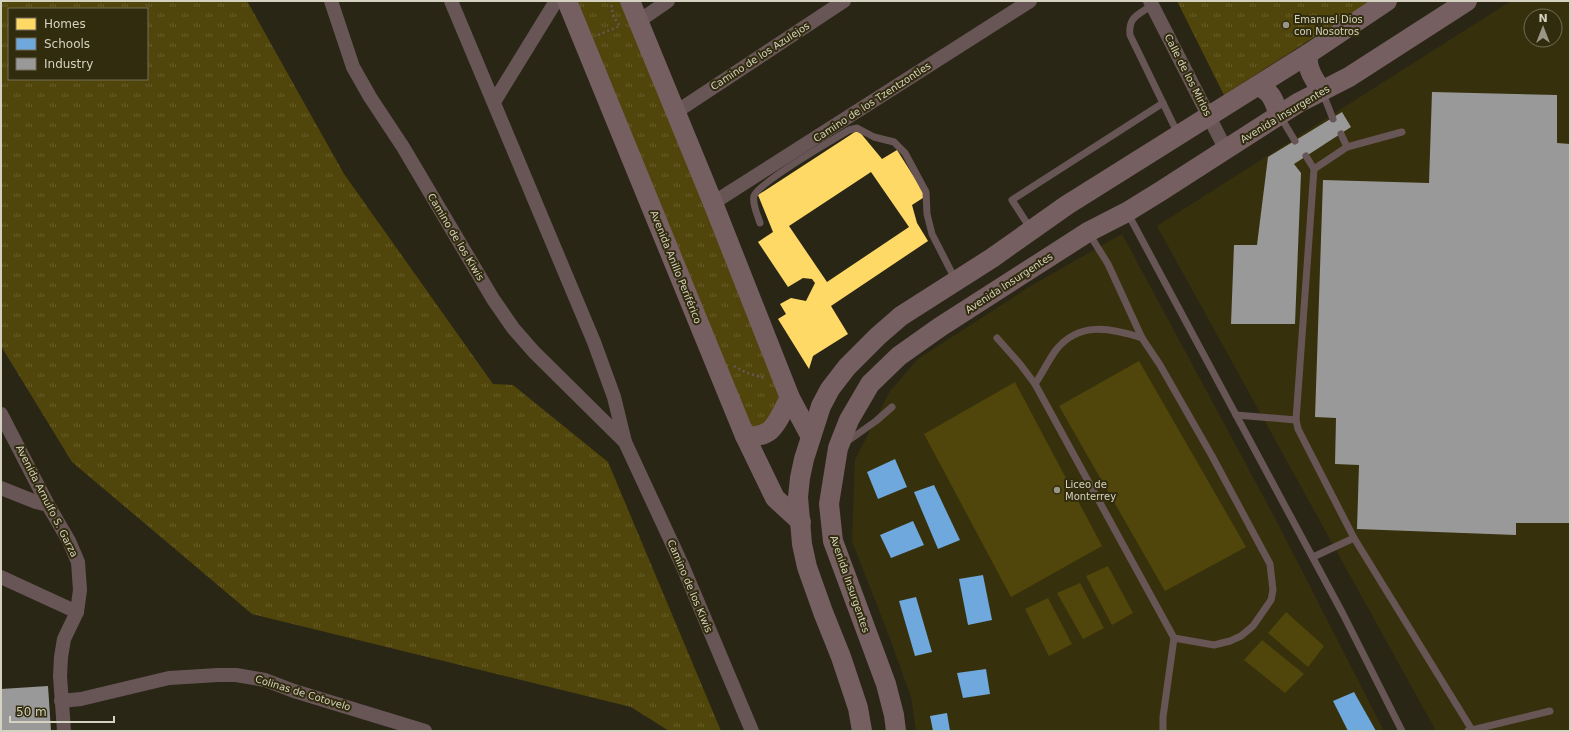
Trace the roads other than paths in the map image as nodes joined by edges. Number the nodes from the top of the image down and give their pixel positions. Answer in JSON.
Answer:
{"nodes":[{"id":1,"x":331,"y":1,"type":"edge"},
{"id":2,"x":452,"y":1,"type":"edge"},
{"id":3,"x":556,"y":1,"type":"edge"},
{"id":4,"x":568,"y":1,"type":"edge"},
{"id":5,"x":630,"y":1,"type":"edge"},
{"id":6,"x":668,"y":1,"type":"edge"},
{"id":7,"x":844,"y":1,"type":"edge"},
{"id":8,"x":1030,"y":1,"type":"edge"},
{"id":9,"x":1387,"y":1,"type":"edge"},
{"id":10,"x":1467,"y":1,"type":"edge"},
{"id":11,"x":1151,"y":3,"type":"edge"},
{"id":12,"x":638,"y":21,"type":"junction"},
{"id":13,"x":1308,"y":54,"type":"junction"},
{"id":14,"x":1257,"y":86,"type":"junction"},
{"id":15,"x":1321,"y":90,"type":"junction"},
{"id":16,"x":494,"y":102,"type":"junction"},
{"id":17,"x":1163,"y":104,"type":"junction"},
{"id":18,"x":676,"y":112,"type":"junction"},
{"id":19,"x":1279,"y":115,"type":"junction"},
{"id":20,"x":1209,"y":117,"type":"junction"},
{"id":21,"x":1333,"y":119,"type":"dead end"},
{"id":22,"x":1402,"y":132,"type":"dead end"},
{"id":23,"x":1341,"y":134,"type":"dead end"},
{"id":24,"x":1179,"y":136,"type":"junction"},
{"id":25,"x":1296,"y":141,"type":"dead end"},
{"id":26,"x":1347,"y":147,"type":"junction"},
{"id":27,"x":1226,"y":150,"type":"junction"},
{"id":28,"x":1306,"y":156,"type":"dead end"},
{"id":29,"x":1314,"y":169,"type":"junction"},
{"id":30,"x":713,"y":203,"type":"junction"},
{"id":31,"x":1127,"y":212,"type":"junction"},
{"id":32,"x":760,"y":223,"type":"dead end"},
{"id":33,"x":1032,"y":230,"type":"junction"},
{"id":34,"x":1088,"y":232,"type":"junction"},
{"id":35,"x":956,"y":281,"type":"junction"},
{"id":36,"x":997,"y":338,"type":"dead end"},
{"id":37,"x":1142,"y":338,"type":"junction"},
{"id":38,"x":1036,"y":384,"type":"junction"},
{"id":39,"x":790,"y":398,"type":"junction"},
{"id":40,"x":892,"y":407,"type":"dead end"},
{"id":41,"x":1,"y":414,"type":"edge"},
{"id":42,"x":1236,"y":415,"type":"junction"},
{"id":43,"x":1296,"y":420,"type":"junction"},
{"id":44,"x":745,"y":436,"type":"junction"},
{"id":45,"x":811,"y":437,"type":"junction"},
{"id":46,"x":625,"y":442,"type":"junction"},
{"id":47,"x":838,"y":448,"type":"junction"},
{"id":48,"x":1,"y":488,"type":"edge"},
{"id":49,"x":48,"y":505,"type":"junction"},
{"id":50,"x":801,"y":522,"type":"junction"},
{"id":51,"x":1354,"y":538,"type":"junction"},
{"id":52,"x":1312,"y":557,"type":"junction"},
{"id":53,"x":1,"y":577,"type":"edge"},
{"id":54,"x":77,"y":612,"type":"junction"},
{"id":55,"x":1174,"y":638,"type":"junction"},
{"id":56,"x":61,"y":701,"type":"junction"},
{"id":57,"x":1550,"y":712,"type":"dead end"},
{"id":58,"x":1470,"y":730,"type":"edge"},
{"id":59,"x":64,"y":731,"type":"edge"},
{"id":60,"x":425,"y":731,"type":"edge"},
{"id":61,"x":752,"y":731,"type":"edge"},
{"id":62,"x":862,"y":731,"type":"edge"},
{"id":63,"x":896,"y":731,"type":"edge"},
{"id":64,"x":1163,"y":731,"type":"edge"},
{"id":65,"x":1402,"y":731,"type":"edge"}],
"edges":[{"from":1,"to":46,"type":"street","name":"Camino de los Kiwis"},
{"from":2,"to":16,"type":"street","name":"Camino de los Kiwis"},
{"from":3,"to":16,"type":"street"},
{"from":4,"to":44,"type":"main road","name":"Avenida Anillo Periférico"},
{"from":5,"to":12,"type":"main road"},
{"from":6,"to":12,"type":"street"},
{"from":7,"to":18,"type":"street","name":"Camino de los Azulejos"},
{"from":8,"to":30,"type":"street","name":"Camino de los Tzentzontles"},
{"from":9,"to":13,"type":"main road"},
{"from":10,"to":15,"type":"main road","name":"Avenida Insurgentes"},
{"from":11,"to":17,"type":"lane"},
{"from":11,"to":20,"type":"street","name":"Calle de los Mirlos"},
{"from":12,"to":18,"type":"main road"},
{"from":13,"to":14,"type":"main road"},
{"from":13,"to":15,"type":"main road"},
{"from":14,"to":19,"type":"main road"},
{"from":14,"to":20,"type":"main road"},
{"from":15,"to":19,"type":"main road","name":"Avenida Insurgentes"},
{"from":15,"to":21,"type":"lane"},
{"from":16,"to":46,"type":"street","name":"Camino de los Kiwis"},
{"from":17,"to":24,"type":"lane"},
{"from":17,"to":33,"type":"lane"},
{"from":18,"to":30,"type":"main road"},
{"from":19,"to":25,"type":"lane"},
{"from":19,"to":27,"type":"main road","name":"Avenida Insurgentes"},
{"from":20,"to":24,"type":"main road"},
{"from":20,"to":27,"type":"street","name":"Calle de los Mirlos"},
{"from":22,"to":26,"type":"lane"},
{"from":23,"to":26,"type":"lane"},
{"from":24,"to":33,"type":"main road"},
{"from":26,"to":29,"type":"lane"},
{"from":27,"to":31,"type":"main road","name":"Avenida Insurgentes"},
{"from":28,"to":29,"type":"lane"},
{"from":29,"to":43,"type":"lane"},
{"from":30,"to":39,"type":"main road"},
{"from":31,"to":34,"type":"main road","name":"Avenida Insurgentes"},
{"from":31,"to":42,"type":"lane"},
{"from":32,"to":35,"type":"lane"},
{"from":33,"to":35,"type":"main road"},
{"from":34,"to":37,"type":"lane"},
{"from":34,"to":47,"type":"main road","name":"Avenida Insurgentes"},
{"from":35,"to":45,"type":"main road"},
{"from":36,"to":38,"type":"lane"},
{"from":37,"to":38,"type":"lane"},
{"from":37,"to":55,"type":"lane"},
{"from":38,"to":55,"type":"lane"},
{"from":39,"to":44,"type":"main road"},
{"from":39,"to":45,"type":"main road"},
{"from":40,"to":47,"type":"lane"},
{"from":41,"to":49,"type":"street","name":"Avenida Arnulfo S. Garza"},
{"from":42,"to":43,"type":"lane"},
{"from":42,"to":52,"type":"lane"},
{"from":43,"to":51,"type":"lane"},
{"from":44,"to":50,"type":"main road","name":"Avenida Anillo Periférico"},
{"from":45,"to":50,"type":"main road"},
{"from":46,"to":61,"type":"street","name":"Camino de los Kiwis"},
{"from":47,"to":63,"type":"main road","name":"Avenida Insurgentes"},
{"from":48,"to":49,"type":"street"},
{"from":49,"to":54,"type":"street","name":"Avenida Arnulfo S. Garza"},
{"from":50,"to":62,"type":"main road"},
{"from":51,"to":52,"type":"lane"},
{"from":51,"to":58,"type":"lane"},
{"from":52,"to":65,"type":"lane"},
{"from":53,"to":54,"type":"street"},
{"from":54,"to":56,"type":"street","name":"Avenida Arnulfo S. Garza"},
{"from":55,"to":64,"type":"lane"},
{"from":56,"to":59,"type":"street","name":"Avenida Arnulfo S. Garza"},
{"from":56,"to":60,"type":"street","name":"Colinas de Cotovelo"},
{"from":57,"to":58,"type":"lane"}]}
